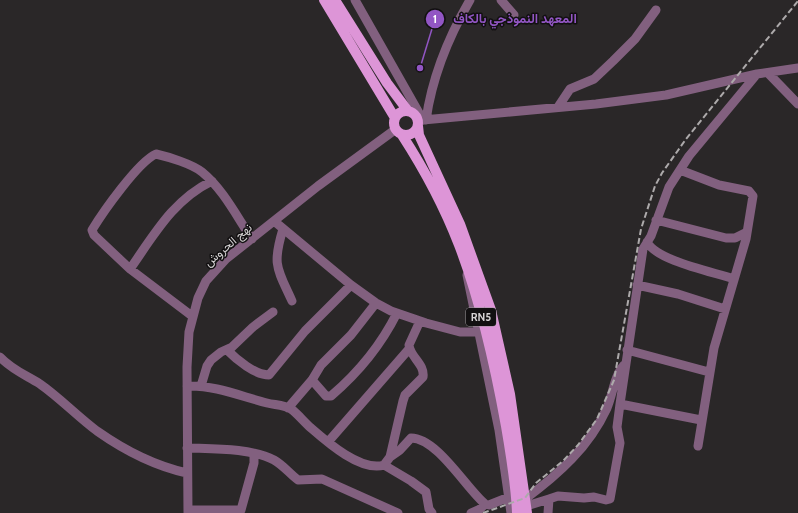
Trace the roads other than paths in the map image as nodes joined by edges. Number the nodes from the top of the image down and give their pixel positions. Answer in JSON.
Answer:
{"nodes":[{"id":1,"x":324,"y":0,"type":"edge"},
{"id":2,"x":335,"y":0,"type":"edge"},
{"id":3,"x":355,"y":0,"type":"edge"},
{"id":4,"x":470,"y":0,"type":"edge"},
{"id":5,"x":501,"y":0,"type":"edge"},
{"id":6,"x":656,"y":10,"type":"dead end"},
{"id":7,"x":514,"y":15,"type":"dead end"},
{"id":8,"x":798,"y":68,"type":"edge"},
{"id":9,"x":768,"y":73,"type":"junction"},
{"id":10,"x":757,"y":74,"type":"junction"},
{"id":11,"x":798,"y":104,"type":"edge"},
{"id":12,"x":558,"y":107,"type":"junction"},
{"id":13,"x":408,"y":111,"type":"junction"},
{"id":14,"x":395,"y":118,"type":"junction"},
{"id":15,"x":421,"y":122,"type":"junction"},
{"id":16,"x":399,"y":132,"type":"junction"},
{"id":17,"x":680,"y":170,"type":"junction"},
{"id":18,"x":212,"y":181,"type":"junction"},
{"id":19,"x":656,"y":220,"type":"junction"},
{"id":20,"x":274,"y":221,"type":"junction"},
{"id":21,"x":283,"y":229,"type":"junction"},
{"id":22,"x":747,"y":232,"type":"junction"},
{"id":23,"x":252,"y":238,"type":"junction"},
{"id":24,"x":648,"y":242,"type":"junction"},
{"id":25,"x":466,"y":263,"type":"junction"},
{"id":26,"x":130,"y":269,"type":"junction"},
{"id":27,"x":734,"y":279,"type":"junction"},
{"id":28,"x":351,"y":285,"type":"junction"},
{"id":29,"x":637,"y":285,"type":"junction"},
{"id":30,"x":292,"y":301,"type":"dead end"},
{"id":31,"x":376,"y":303,"type":"junction"},
{"id":32,"x":725,"y":309,"type":"junction"},
{"id":33,"x":273,"y":312,"type":"dead end"},
{"id":34,"x":397,"y":313,"type":"junction"},
{"id":35,"x":192,"y":316,"type":"junction"},
{"id":36,"x":420,"y":321,"type":"junction"},
{"id":37,"x":478,"y":332,"type":"junction"},
{"id":38,"x":410,"y":349,"type":"junction"},
{"id":39,"x":227,"y":350,"type":"junction"},
{"id":40,"x":627,"y":350,"type":"junction"},
{"id":41,"x":0,"y":357,"type":"edge"},
{"id":42,"x":626,"y":363,"type":"junction"},
{"id":43,"x":710,"y":372,"type":"junction"},
{"id":44,"x":312,"y":380,"type":"junction"},
{"id":45,"x":187,"y":386,"type":"junction"},
{"id":46,"x":201,"y":386,"type":"junction"},
{"id":47,"x":620,"y":404,"type":"junction"},
{"id":48,"x":288,"y":408,"type":"junction"},
{"id":49,"x":701,"y":420,"type":"junction"},
{"id":50,"x":328,"y":442,"type":"junction"},
{"id":51,"x":698,"y":446,"type":"dead end"},
{"id":52,"x":187,"y":448,"type":"junction"},
{"id":53,"x":254,"y":454,"type":"junction"},
{"id":54,"x":390,"y":457,"type":"junction"},
{"id":55,"x":384,"y":466,"type":"junction"},
{"id":56,"x":188,"y":472,"type":"junction"},
{"id":57,"x":549,"y":499,"type":"junction"},
{"id":58,"x":485,"y":504,"type":"junction"},
{"id":59,"x":517,"y":506,"type":"edge"},
{"id":60,"x":188,"y":512,"type":"edge"},
{"id":61,"x":398,"y":513,"type":"edge"},
{"id":62,"x":432,"y":513,"type":"edge"},
{"id":63,"x":471,"y":513,"type":"edge"},
{"id":64,"x":548,"y":513,"type":"edge"}],
"edges":[{"from":1,"to":14,"type":"main road","number":"RN5"},
{"from":2,"to":13,"type":"main road","number":"RN5"},
{"from":3,"to":15,"type":"street"},
{"from":4,"to":15,"type":"street"},
{"from":5,"to":7,"type":"street"},
{"from":6,"to":12,"type":"street"},
{"from":8,"to":9,"type":"street"},
{"from":9,"to":10,"type":"street"},
{"from":9,"to":11,"type":"street"},
{"from":10,"to":12,"type":"street"},
{"from":10,"to":17,"type":"street"},
{"from":12,"to":15,"type":"street"},
{"from":13,"to":14,"type":"main road"},
{"from":13,"to":15,"type":"main road","number":"RN5"},
{"from":14,"to":16,"type":"main road","number":"RN5"},
{"from":15,"to":16,"type":"main road"},
{"from":15,"to":59,"type":"main road","number":"RN5"},
{"from":16,"to":20,"type":"street","name":"نهج الحروش"},
{"from":16,"to":25,"type":"main road","number":"RN5"},
{"from":17,"to":19,"type":"street"},
{"from":17,"to":22,"type":"street"},
{"from":18,"to":23,"type":"street"},
{"from":18,"to":26,"type":"street"},
{"from":18,"to":26,"type":"street"},
{"from":19,"to":22,"type":"street"},
{"from":19,"to":24,"type":"street"},
{"from":20,"to":21,"type":"street"},
{"from":20,"to":23,"type":"street","name":"نهج الحروش"},
{"from":21,"to":28,"type":"street"},
{"from":21,"to":30,"type":"street"},
{"from":22,"to":27,"type":"street"},
{"from":23,"to":35,"type":"street","name":"نهج الحروش"},
{"from":24,"to":27,"type":"street"},
{"from":24,"to":29,"type":"street"},
{"from":25,"to":37,"type":"street"},
{"from":25,"to":59,"type":"main road","number":"RN5"},
{"from":26,"to":35,"type":"street"},
{"from":27,"to":32,"type":"street"},
{"from":28,"to":31,"type":"street"},
{"from":28,"to":39,"type":"street"},
{"from":29,"to":32,"type":"street"},
{"from":29,"to":40,"type":"street"},
{"from":31,"to":34,"type":"street"},
{"from":31,"to":44,"type":"street"},
{"from":32,"to":43,"type":"street"},
{"from":33,"to":39,"type":"street"},
{"from":34,"to":36,"type":"street"},
{"from":34,"to":44,"type":"street"},
{"from":35,"to":45,"type":"street","name":"نهج الحروش"},
{"from":36,"to":37,"type":"street"},
{"from":36,"to":38,"type":"street"},
{"from":37,"to":59,"type":"street"},
{"from":38,"to":50,"type":"street"},
{"from":38,"to":54,"type":"street"},
{"from":39,"to":46,"type":"street"},
{"from":40,"to":42,"type":"street"},
{"from":40,"to":43,"type":"street"},
{"from":41,"to":56,"type":"street"},
{"from":42,"to":47,"type":"street"},
{"from":42,"to":59,"type":"street"},
{"from":43,"to":49,"type":"street"},
{"from":44,"to":48,"type":"street"},
{"from":45,"to":46,"type":"street"},
{"from":45,"to":52,"type":"street","name":"نهج الحروش"},
{"from":46,"to":48,"type":"street"},
{"from":47,"to":49,"type":"street"},
{"from":47,"to":57,"type":"street"},
{"from":48,"to":50,"type":"street"},
{"from":49,"to":51,"type":"street"},
{"from":50,"to":55,"type":"street"},
{"from":52,"to":53,"type":"street"},
{"from":52,"to":56,"type":"street","name":"نهج الحروش"},
{"from":53,"to":60,"type":"street"},
{"from":53,"to":61,"type":"street"},
{"from":54,"to":55,"type":"street"},
{"from":54,"to":58,"type":"street"},
{"from":55,"to":62,"type":"street"},
{"from":56,"to":60,"type":"street","name":"نهج الحروش"},
{"from":57,"to":59,"type":"street"},
{"from":57,"to":64,"type":"street"},
{"from":58,"to":59,"type":"street"},
{"from":58,"to":63,"type":"street"}]}
